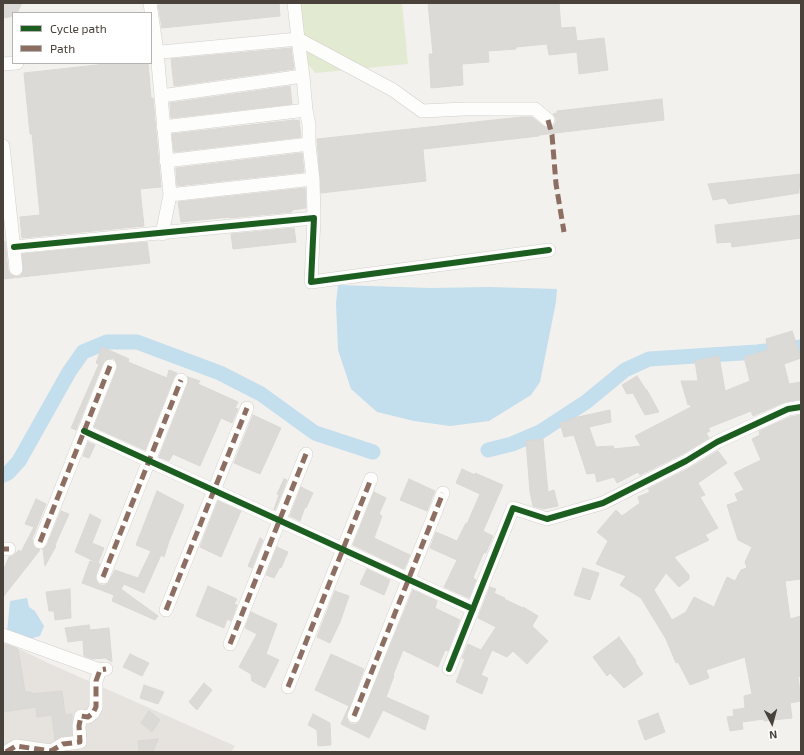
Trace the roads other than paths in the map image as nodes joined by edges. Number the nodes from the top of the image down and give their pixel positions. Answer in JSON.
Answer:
{"nodes":[{"id":1,"x":294,"y":3,"type":"edge"},
{"id":2,"x":152,"y":28,"type":"edge"},
{"id":3,"x":298,"y":39,"type":"junction"},
{"id":4,"x":154,"y":52,"type":"edge"},
{"id":5,"x":303,"y":76,"type":"junction"},
{"id":6,"x":161,"y":96,"type":"junction"},
{"id":7,"x":306,"y":110,"type":"junction"},
{"id":8,"x":548,"y":120,"type":"dead end"},
{"id":9,"x":163,"y":127,"type":"junction"},
{"id":10,"x":309,"y":144,"type":"junction"},
{"id":11,"x":3,"y":146,"type":"edge"},
{"id":12,"x":166,"y":161,"type":"junction"},
{"id":13,"x":313,"y":180,"type":"junction"},
{"id":14,"x":170,"y":195,"type":"junction"},
{"id":15,"x":314,"y":218,"type":"junction"},
{"id":16,"x":162,"y":234,"type":"junction"},
{"id":17,"x":14,"y":247,"type":"junction"},
{"id":18,"x":549,"y":250,"type":"dead end"},
{"id":19,"x":16,"y":269,"type":"dead end"},
{"id":20,"x":110,"y":366,"type":"dead end"},
{"id":21,"x":181,"y":380,"type":"dead end"},
{"id":22,"x":801,"y":407,"type":"edge"},
{"id":23,"x":248,"y":408,"type":"dead end"},
{"id":24,"x":84,"y":431,"type":"junction"},
{"id":25,"x":306,"y":454,"type":"dead end"},
{"id":26,"x":149,"y":461,"type":"junction"},
{"id":27,"x":371,"y":479,"type":"dead end"},
{"id":28,"x":214,"y":491,"type":"junction"},
{"id":29,"x":443,"y":493,"type":"dead end"},
{"id":30,"x":279,"y":520,"type":"junction"},
{"id":31,"x":40,"y":542,"type":"dead end"},
{"id":32,"x":343,"y":549,"type":"junction"},
{"id":33,"x":103,"y":577,"type":"dead end"},
{"id":34,"x":408,"y":579,"type":"junction"},
{"id":35,"x":473,"y":609,"type":"junction"},
{"id":36,"x":166,"y":610,"type":"dead end"},
{"id":37,"x":3,"y":635,"type":"edge"},
{"id":38,"x":230,"y":644,"type":"dead end"},
{"id":39,"x":449,"y":669,"type":"dead end"},
{"id":40,"x":288,"y":687,"type":"dead end"},
{"id":41,"x":354,"y":716,"type":"dead end"},
{"id":42,"x":6,"y":752,"type":"edge"}],
"edges":[{"from":1,"to":3,"type":"street"},
{"from":2,"to":4,"type":"street"},
{"from":3,"to":4,"type":"street"},
{"from":3,"to":5,"type":"street"},
{"from":3,"to":8,"type":"street"},
{"from":4,"to":6,"type":"street"},
{"from":5,"to":6,"type":"street"},
{"from":5,"to":7,"type":"street"},
{"from":6,"to":9,"type":"street"},
{"from":7,"to":9,"type":"street"},
{"from":7,"to":10,"type":"street"},
{"from":9,"to":12,"type":"street"},
{"from":10,"to":12,"type":"street"},
{"from":10,"to":13,"type":"street"},
{"from":11,"to":17,"type":"street"},
{"from":12,"to":14,"type":"street"},
{"from":13,"to":14,"type":"street"},
{"from":13,"to":15,"type":"street"},
{"from":14,"to":16,"type":"street"},
{"from":15,"to":16,"type":"street"},
{"from":15,"to":18,"type":"street"},
{"from":16,"to":17,"type":"street"},
{"from":17,"to":19,"type":"street"},
{"from":20,"to":24,"type":"street"},
{"from":21,"to":26,"type":"street"},
{"from":22,"to":35,"type":"street"},
{"from":23,"to":28,"type":"street"},
{"from":24,"to":26,"type":"street"},
{"from":24,"to":31,"type":"street"},
{"from":25,"to":30,"type":"street"},
{"from":26,"to":28,"type":"street"},
{"from":26,"to":33,"type":"street"},
{"from":27,"to":32,"type":"street"},
{"from":28,"to":30,"type":"street"},
{"from":28,"to":36,"type":"street"},
{"from":29,"to":34,"type":"street"},
{"from":30,"to":32,"type":"street"},
{"from":30,"to":38,"type":"street"},
{"from":32,"to":34,"type":"street"},
{"from":32,"to":40,"type":"street"},
{"from":34,"to":35,"type":"street"},
{"from":34,"to":41,"type":"street"},
{"from":35,"to":39,"type":"street"},
{"from":37,"to":42,"type":"street"}]}
